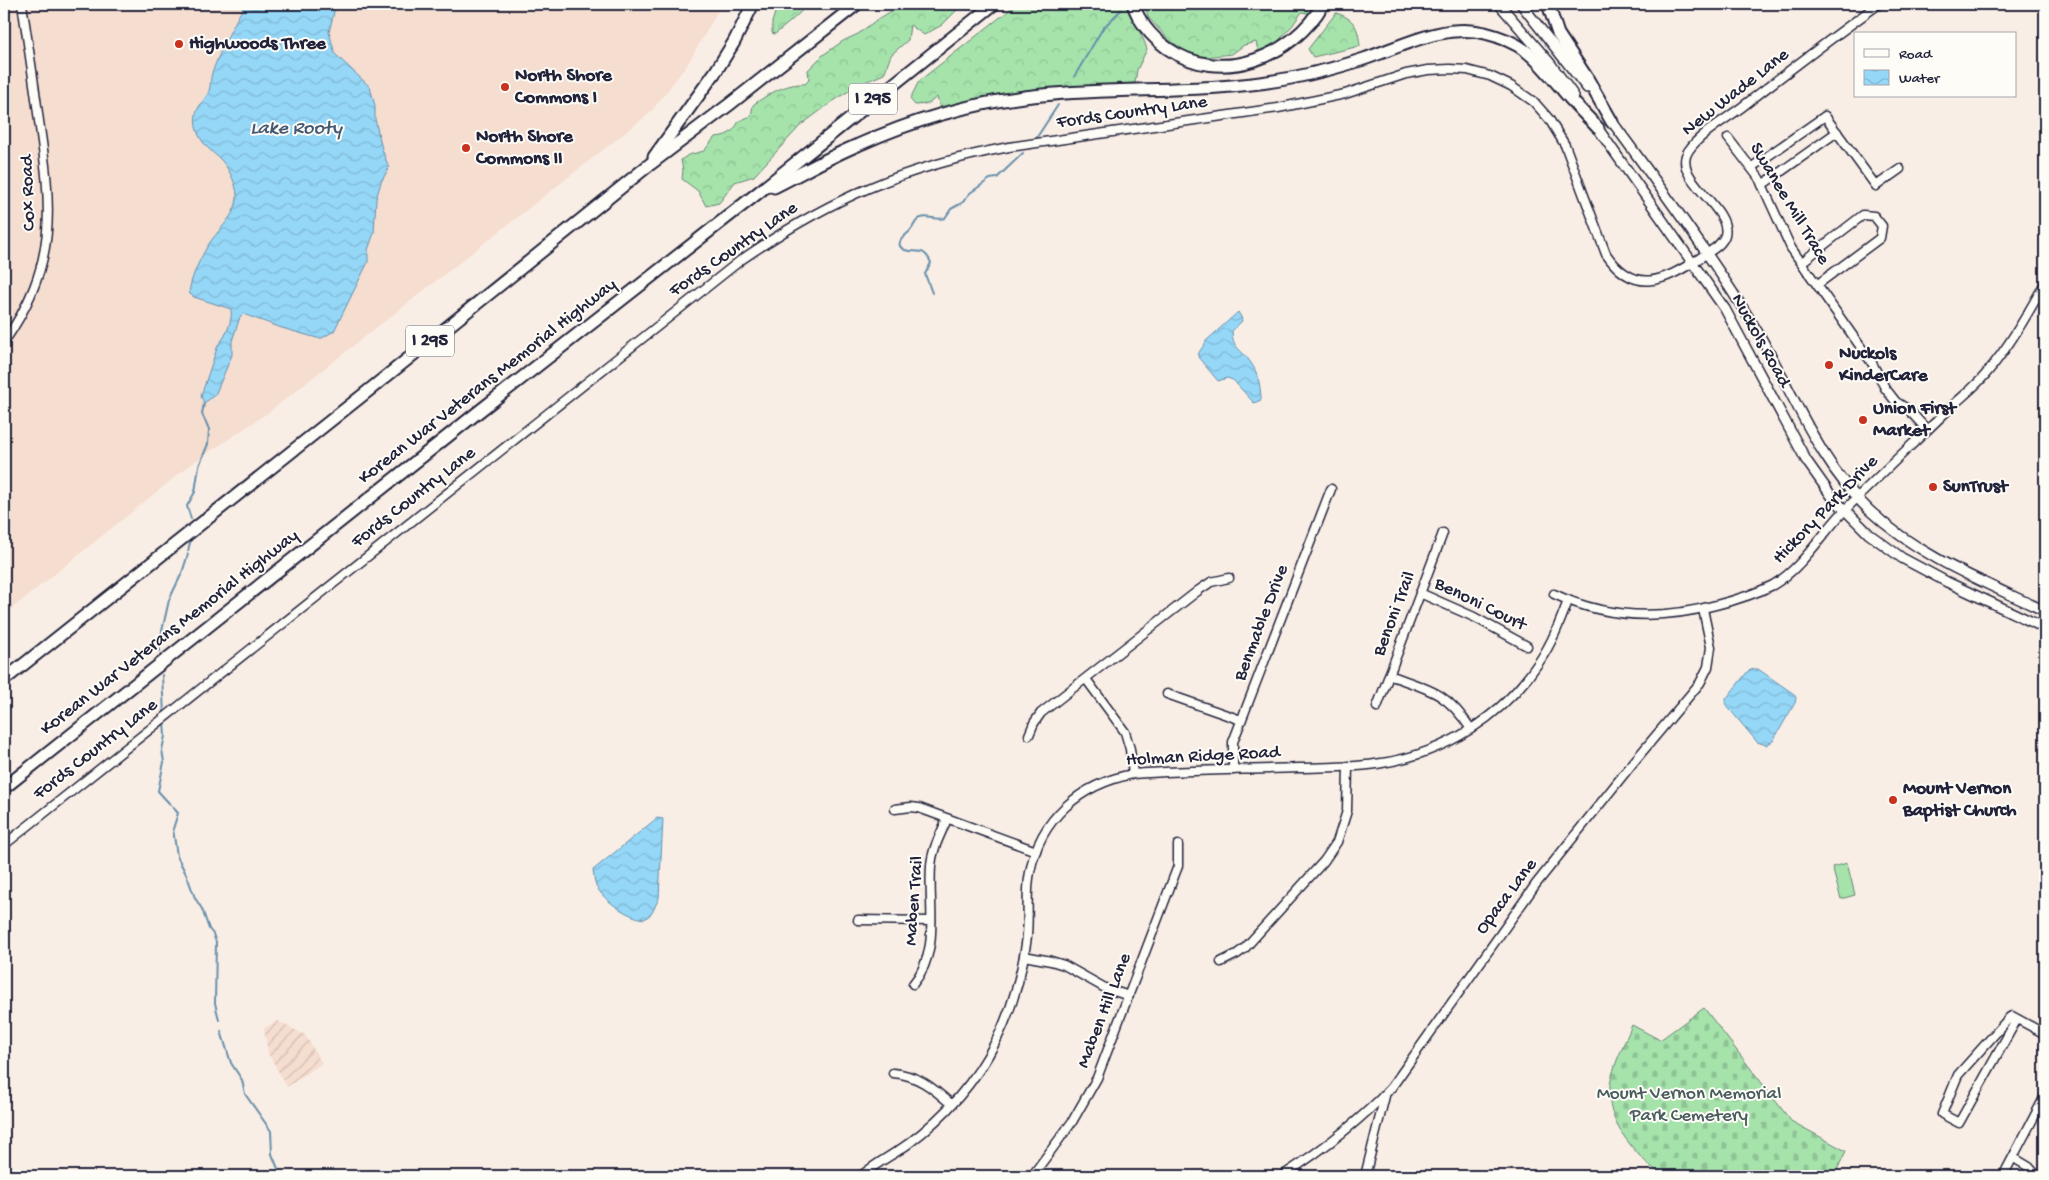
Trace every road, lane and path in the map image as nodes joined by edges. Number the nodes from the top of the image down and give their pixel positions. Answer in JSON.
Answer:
{"nodes":[{"id":1,"x":22,"y":4,"type":"edge"},
{"id":2,"x":753,"y":4,"type":"edge"},
{"id":3,"x":857,"y":4,"type":"edge"},
{"id":4,"x":994,"y":4,"type":"edge"},
{"id":5,"x":1133,"y":4,"type":"edge"},
{"id":6,"x":1323,"y":4,"type":"edge"},
{"id":7,"x":1499,"y":4,"type":"edge"},
{"id":8,"x":1521,"y":4,"type":"edge"},
{"id":9,"x":1548,"y":4,"type":"edge"},
{"id":10,"x":1879,"y":4,"type":"edge"},
{"id":11,"x":1612,"y":122,"type":"junction"},
{"id":12,"x":1598,"y":128,"type":"junction"},
{"id":13,"x":1837,"y":132,"type":"junction"},
{"id":14,"x":1728,"y":138,"type":"dead end"},
{"id":15,"x":649,"y":165,"type":"junction"},
{"id":16,"x":1752,"y":168,"type":"junction"},
{"id":17,"x":1900,"y":169,"type":"dead end"},
{"id":18,"x":1762,"y":185,"type":"junction"},
{"id":19,"x":754,"y":196,"type":"junction"},
{"id":20,"x":1706,"y":254,"type":"junction"},
{"id":21,"x":1693,"y":262,"type":"junction"},
{"id":22,"x":1802,"y":262,"type":"junction"},
{"id":23,"x":2045,"y":283,"type":"edge"},
{"id":24,"x":1818,"y":284,"type":"junction"},
{"id":25,"x":4,"y":342,"type":"edge"},
{"id":26,"x":1927,"y":430,"type":"junction"},
{"id":27,"x":1331,"y":489,"type":"dead end"},
{"id":28,"x":1857,"y":497,"type":"junction"},
{"id":29,"x":1845,"y":510,"type":"junction"},
{"id":30,"x":1443,"y":534,"type":"dead end"},
{"id":31,"x":1229,"y":578,"type":"dead end"},
{"id":32,"x":1420,"y":593,"type":"junction"},
{"id":33,"x":1554,"y":594,"type":"dead end"},
{"id":34,"x":1568,"y":601,"type":"junction"},
{"id":35,"x":1703,"y":609,"type":"junction"},
{"id":36,"x":2045,"y":611,"type":"edge"},
{"id":37,"x":2045,"y":628,"type":"edge"},
{"id":38,"x":1527,"y":646,"type":"dead end"},
{"id":39,"x":1389,"y":675,"type":"junction"},
{"id":40,"x":1086,"y":679,"type":"junction"},
{"id":41,"x":4,"y":680,"type":"edge"},
{"id":42,"x":1167,"y":694,"type":"dead end"},
{"id":43,"x":1377,"y":707,"type":"dead end"},
{"id":44,"x":1241,"y":720,"type":"junction"},
{"id":45,"x":1471,"y":729,"type":"junction"},
{"id":46,"x":1029,"y":735,"type":"dead end"},
{"id":47,"x":1348,"y":766,"type":"junction"},
{"id":48,"x":1233,"y":770,"type":"junction"},
{"id":49,"x":1133,"y":774,"type":"junction"},
{"id":50,"x":4,"y":788,"type":"edge"},
{"id":51,"x":895,"y":809,"type":"dead end"},
{"id":52,"x":947,"y":819,"type":"junction"},
{"id":53,"x":4,"y":844,"type":"edge"},
{"id":54,"x":1178,"y":845,"type":"dead end"},
{"id":55,"x":1036,"y":851,"type":"junction"},
{"id":56,"x":858,"y":920,"type":"dead end"},
{"id":57,"x":931,"y":921,"type":"junction"},
{"id":58,"x":1024,"y":956,"type":"junction"},
{"id":59,"x":1221,"y":962,"type":"dead end"},
{"id":60,"x":913,"y":984,"type":"dead end"},
{"id":61,"x":1130,"y":996,"type":"junction"},
{"id":62,"x":2017,"y":1019,"type":"junction"},
{"id":63,"x":2045,"y":1034,"type":"edge"},
{"id":64,"x":893,"y":1073,"type":"dead end"},
{"id":65,"x":1385,"y":1094,"type":"junction"},
{"id":66,"x":2045,"y":1096,"type":"edge"},
{"id":67,"x":951,"y":1104,"type":"junction"},
{"id":68,"x":2014,"y":1158,"type":"junction"},
{"id":69,"x":862,"y":1176,"type":"edge"},
{"id":70,"x":1032,"y":1176,"type":"edge"},
{"id":71,"x":1282,"y":1176,"type":"edge"},
{"id":72,"x":1365,"y":1176,"type":"edge"},
{"id":73,"x":2003,"y":1176,"type":"edge"},
{"id":74,"x":2037,"y":1176,"type":"edge"}],
"edges":[{"from":1,"to":25,"type":"street","name":"Cox Road"},
{"from":2,"to":15,"type":"highway"},
{"from":3,"to":15,"type":"highway","number":"I 295"},
{"from":4,"to":19,"type":"highway","name":"Korean War Veterans Memorial Highway","number":"I 295"},
{"from":5,"to":6,"type":"highway"},
{"from":7,"to":12,"type":"main road","name":"Nuckols Road"},
{"from":8,"to":11,"type":"main road","name":"Nuckols Road"},
{"from":9,"to":11,"type":"highway"},
{"from":10,"to":20,"type":"street","name":"New Wade Lane"},
{"from":11,"to":20,"type":"main road","name":"Nuckols Road"},
{"from":12,"to":19,"type":"highway"},
{"from":12,"to":21,"type":"main road","name":"Nuckols Road"},
{"from":13,"to":16,"type":"street"},
{"from":13,"to":17,"type":"street"},
{"from":13,"to":18,"type":"street"},
{"from":14,"to":16,"type":"street","name":"Swanee Mill Trace"},
{"from":15,"to":41,"type":"highway","number":"I 295"},
{"from":16,"to":18,"type":"street","name":"Swanee Mill Trace"},
{"from":18,"to":22,"type":"street","name":"Swanee Mill Trace"},
{"from":19,"to":50,"type":"highway","name":"Korean War Veterans Memorial Highway","number":"I 295"},
{"from":20,"to":21,"type":"street","name":"Fords Country Lane"},
{"from":20,"to":28,"type":"main road","name":"Nuckols Road"},
{"from":21,"to":29,"type":"main road","name":"Nuckols Road"},
{"from":21,"to":53,"type":"street","name":"Fords Country Lane"},
{"from":22,"to":24,"type":"street","name":"Swanee Mill Trace"},
{"from":22,"to":24,"type":"street"},
{"from":23,"to":26,"type":"street","name":"Hickory Park Drive"},
{"from":24,"to":26,"type":"street","name":"Swanee Mill Trace"},
{"from":26,"to":28,"type":"street","name":"Hickory Park Drive"},
{"from":27,"to":44,"type":"street","name":"Benmable Drive"},
{"from":28,"to":29,"type":"street","name":"Hickory Park Drive"},
{"from":28,"to":36,"type":"main road","name":"Nuckols Road"},
{"from":29,"to":35,"type":"street","name":"Hickory Park Drive"},
{"from":29,"to":37,"type":"main road","name":"Nuckols Road"},
{"from":30,"to":32,"type":"street","name":"Benoni Trail"},
{"from":31,"to":40,"type":"street"},
{"from":32,"to":38,"type":"street","name":"Benoni Court"},
{"from":32,"to":39,"type":"street","name":"Benoni Trail"},
{"from":33,"to":34,"type":"street","name":"Hickory Park Drive"},
{"from":34,"to":35,"type":"street","name":"Hickory Park Drive"},
{"from":34,"to":45,"type":"street","name":"Holman Ridge Road"},
{"from":35,"to":65,"type":"street","name":"Opaca Lane"},
{"from":39,"to":43,"type":"street","name":"Benoni Trail"},
{"from":39,"to":45,"type":"street"},
{"from":40,"to":46,"type":"street"},
{"from":40,"to":49,"type":"street"},
{"from":42,"to":44,"type":"street"},
{"from":44,"to":48,"type":"street","name":"Benmable Drive"},
{"from":45,"to":47,"type":"street","name":"Holman Ridge Road"},
{"from":47,"to":48,"type":"street","name":"Holman Ridge Road"},
{"from":47,"to":59,"type":"street"},
{"from":48,"to":49,"type":"street","name":"Holman Ridge Road"},
{"from":49,"to":55,"type":"street","name":"Holman Ridge Road"},
{"from":51,"to":52,"type":"street"},
{"from":52,"to":55,"type":"street"},
{"from":52,"to":57,"type":"street","name":"Maben Trail"},
{"from":54,"to":61,"type":"street","name":"Maben Hill Lane"},
{"from":55,"to":58,"type":"street","name":"Holman Ridge Road"},
{"from":56,"to":57,"type":"street"},
{"from":57,"to":60,"type":"street","name":"Maben Trail"},
{"from":58,"to":61,"type":"street"},
{"from":58,"to":67,"type":"street","name":"Holman Ridge Road"},
{"from":61,"to":70,"type":"street","name":"Maben Hill Lane"},
{"from":62,"to":62,"type":"street"},
{"from":62,"to":63,"type":"street"},
{"from":64,"to":67,"type":"street"},
{"from":65,"to":71,"type":"street","name":"Opaca Lane"},
{"from":65,"to":72,"type":"street"},
{"from":66,"to":68,"type":"street"},
{"from":67,"to":69,"type":"street","name":"Holman Ridge Road"},
{"from":68,"to":73,"type":"street"},
{"from":68,"to":74,"type":"street"}]}
